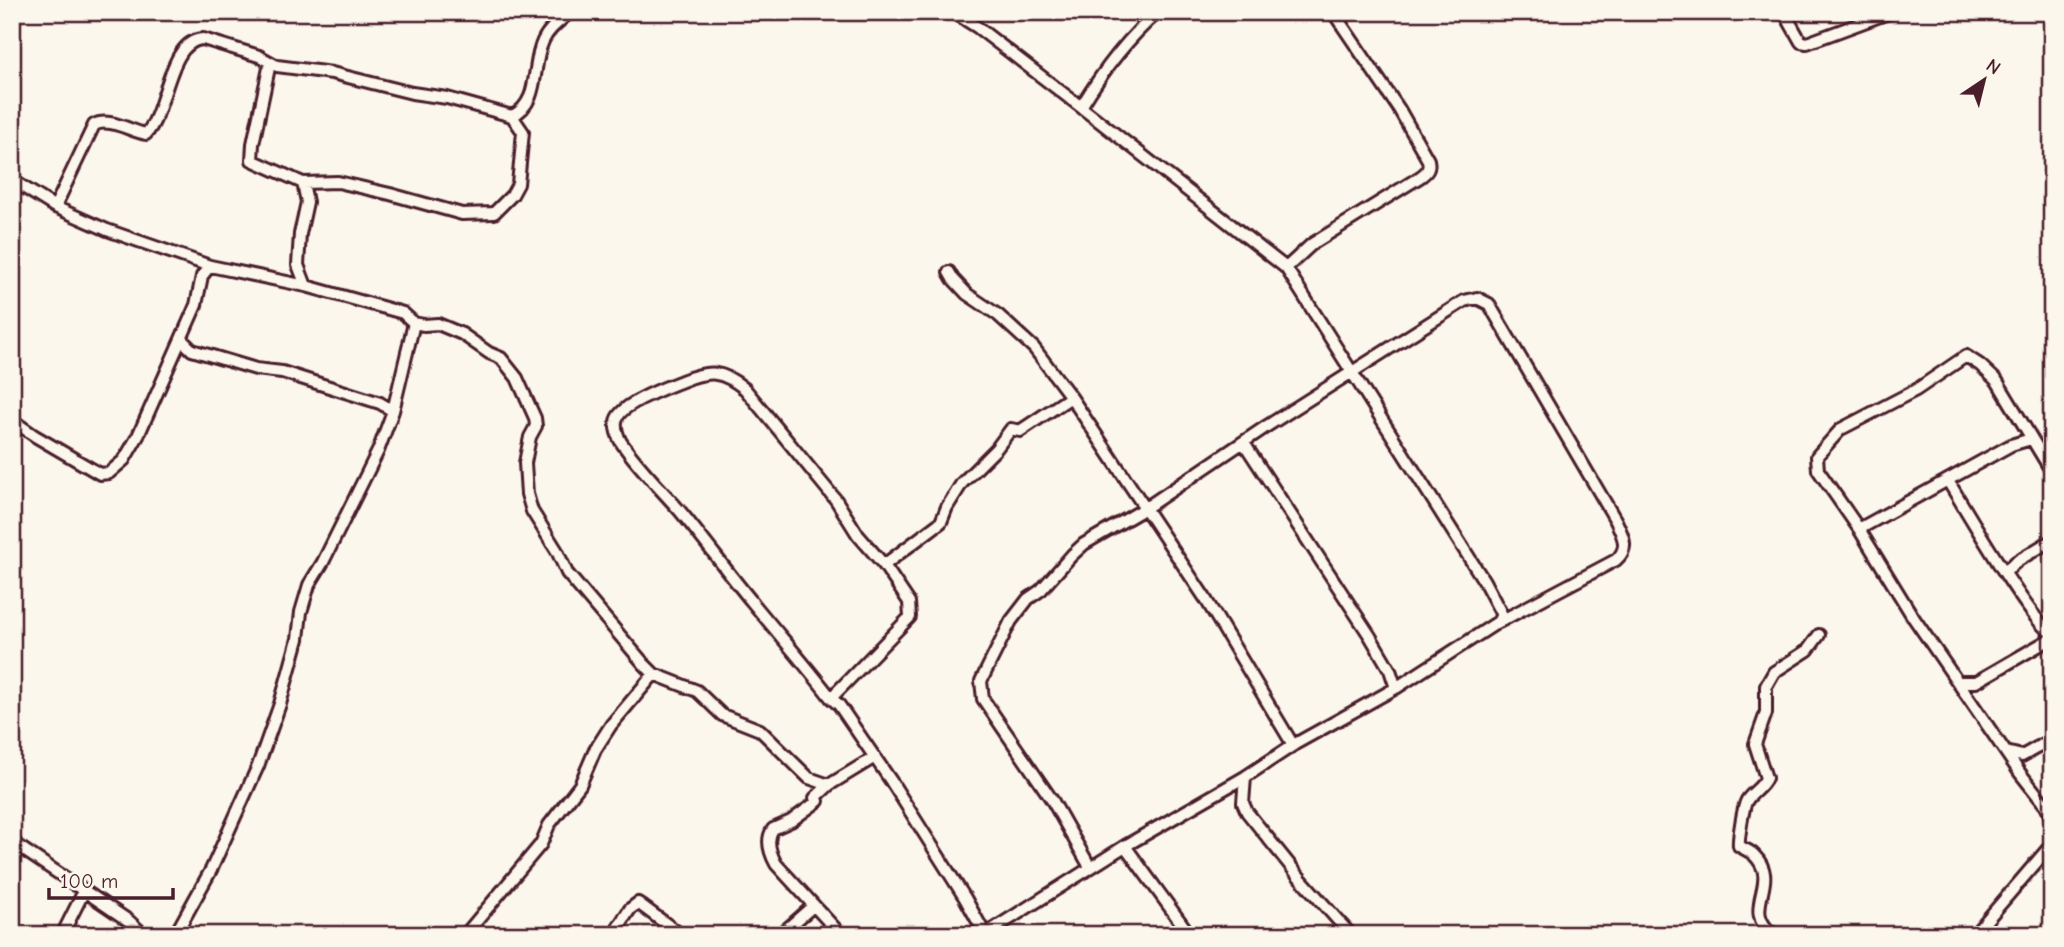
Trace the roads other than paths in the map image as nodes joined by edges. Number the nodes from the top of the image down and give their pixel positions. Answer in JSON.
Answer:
{"nodes":[{"id":1,"x":570,"y":12,"type":"edge"},
{"id":2,"x":953,"y":12,"type":"edge"},
{"id":3,"x":974,"y":12,"type":"edge"},
{"id":4,"x":1158,"y":12,"type":"edge"},
{"id":5,"x":1333,"y":12,"type":"edge"},
{"id":6,"x":1784,"y":12,"type":"edge"},
{"id":7,"x":1891,"y":12,"type":"edge"},
{"id":8,"x":977,"y":27,"type":"junction"},
{"id":9,"x":270,"y":63,"type":"junction"},
{"id":10,"x":1081,"y":107,"type":"junction"},
{"id":11,"x":512,"y":116,"type":"junction"},
{"id":12,"x":12,"y":180,"type":"edge"},
{"id":13,"x":303,"y":183,"type":"junction"},
{"id":14,"x":55,"y":207,"type":"junction"},
{"id":15,"x":210,"y":266,"type":"junction"},
{"id":16,"x":1286,"y":268,"type":"junction"},
{"id":17,"x":949,"y":272,"type":"dead end"},
{"id":18,"x":306,"y":286,"type":"junction"},
{"id":19,"x":414,"y":323,"type":"junction"},
{"id":20,"x":181,"y":339,"type":"junction"},
{"id":21,"x":1351,"y":372,"type":"junction"},
{"id":22,"x":1071,"y":397,"type":"junction"},
{"id":23,"x":393,"y":411,"type":"junction"},
{"id":24,"x":12,"y":420,"type":"edge"},
{"id":25,"x":2026,"y":436,"type":"junction"},
{"id":26,"x":1244,"y":443,"type":"junction"},
{"id":27,"x":2052,"y":472,"type":"edge"},
{"id":28,"x":1948,"y":481,"type":"junction"},
{"id":29,"x":1144,"y":509,"type":"junction"},
{"id":30,"x":1859,"y":529,"type":"junction"},
{"id":31,"x":2052,"y":540,"type":"edge"},
{"id":32,"x":884,"y":565,"type":"junction"},
{"id":33,"x":2005,"y":572,"type":"junction"},
{"id":34,"x":1498,"y":622,"type":"junction"},
{"id":35,"x":1819,"y":635,"type":"dead end"},
{"id":36,"x":2052,"y":635,"type":"edge"},
{"id":37,"x":654,"y":674,"type":"junction"},
{"id":38,"x":1959,"y":681,"type":"junction"},
{"id":39,"x":1976,"y":682,"type":"junction"},
{"id":40,"x":1396,"y":688,"type":"junction"},
{"id":41,"x":1968,"y":696,"type":"junction"},
{"id":42,"x":831,"y":698,"type":"junction"},
{"id":43,"x":2052,"y":739,"type":"edge"},
{"id":44,"x":1293,"y":745,"type":"junction"},
{"id":45,"x":2006,"y":752,"type":"junction"},
{"id":46,"x":875,"y":757,"type":"junction"},
{"id":47,"x":1245,"y":777,"type":"junction"},
{"id":48,"x":829,"y":785,"type":"junction"},
{"id":49,"x":1220,"y":791,"type":"junction"},
{"id":50,"x":1242,"y":803,"type":"junction"},
{"id":51,"x":2052,"y":818,"type":"edge"},
{"id":52,"x":12,"y":842,"type":"edge"},
{"id":53,"x":2052,"y":844,"type":"edge"},
{"id":54,"x":1125,"y":846,"type":"junction"},
{"id":55,"x":1090,"y":867,"type":"junction"},
{"id":56,"x":84,"y":891,"type":"junction"},
{"id":57,"x":813,"y":906,"type":"junction"},
{"id":58,"x":62,"y":935,"type":"edge"},
{"id":59,"x":144,"y":935,"type":"edge"},
{"id":60,"x":175,"y":935,"type":"edge"},
{"id":61,"x":465,"y":935,"type":"edge"},
{"id":62,"x":613,"y":935,"type":"edge"},
{"id":63,"x":681,"y":935,"type":"edge"},
{"id":64,"x":780,"y":935,"type":"edge"},
{"id":65,"x":841,"y":935,"type":"edge"},
{"id":66,"x":984,"y":935,"type":"edge"},
{"id":67,"x":1190,"y":935,"type":"edge"},
{"id":68,"x":1351,"y":935,"type":"edge"},
{"id":69,"x":1774,"y":935,"type":"edge"},
{"id":70,"x":1974,"y":935,"type":"edge"}],
"edges":[{"from":1,"to":11,"type":"street"},
{"from":2,"to":8,"type":"street"},
{"from":3,"to":8,"type":"street"},
{"from":4,"to":10,"type":"street"},
{"from":5,"to":16,"type":"street"},
{"from":6,"to":7,"type":"street"},
{"from":8,"to":10,"type":"street"},
{"from":9,"to":11,"type":"street"},
{"from":9,"to":13,"type":"street"},
{"from":9,"to":14,"type":"street"},
{"from":10,"to":16,"type":"street"},
{"from":11,"to":13,"type":"street"},
{"from":12,"to":14,"type":"street"},
{"from":13,"to":18,"type":"street"},
{"from":14,"to":15,"type":"street"},
{"from":15,"to":18,"type":"street"},
{"from":15,"to":20,"type":"street"},
{"from":16,"to":21,"type":"street"},
{"from":17,"to":22,"type":"street"},
{"from":18,"to":19,"type":"street"},
{"from":19,"to":23,"type":"street"},
{"from":19,"to":37,"type":"street"},
{"from":20,"to":23,"type":"street"},
{"from":20,"to":24,"type":"street"},
{"from":21,"to":26,"type":"street"},
{"from":21,"to":34,"type":"street"},
{"from":21,"to":34,"type":"street"},
{"from":22,"to":29,"type":"street"},
{"from":22,"to":32,"type":"street"},
{"from":23,"to":60,"type":"street"},
{"from":25,"to":27,"type":"street"},
{"from":25,"to":28,"type":"street"},
{"from":25,"to":30,"type":"street"},
{"from":26,"to":29,"type":"street"},
{"from":26,"to":40,"type":"street"},
{"from":28,"to":30,"type":"street"},
{"from":28,"to":33,"type":"street"},
{"from":29,"to":44,"type":"street"},
{"from":29,"to":55,"type":"street"},
{"from":30,"to":38,"type":"street"},
{"from":31,"to":33,"type":"street"},
{"from":32,"to":42,"type":"street"},
{"from":32,"to":42,"type":"street"},
{"from":33,"to":36,"type":"street"},
{"from":34,"to":40,"type":"street"},
{"from":35,"to":69,"type":"street"},
{"from":36,"to":39,"type":"street"},
{"from":37,"to":48,"type":"street"},
{"from":37,"to":61,"type":"street"},
{"from":38,"to":39,"type":"street"},
{"from":38,"to":41,"type":"street"},
{"from":39,"to":41,"type":"street"},
{"from":40,"to":44,"type":"street"},
{"from":41,"to":45,"type":"street"},
{"from":42,"to":46,"type":"street"},
{"from":43,"to":45,"type":"street"},
{"from":44,"to":47,"type":"street"},
{"from":45,"to":51,"type":"street"},
{"from":46,"to":48,"type":"street"},
{"from":46,"to":66,"type":"street"},
{"from":47,"to":49,"type":"street"},
{"from":47,"to":50,"type":"street"},
{"from":48,"to":57,"type":"street"},
{"from":49,"to":50,"type":"street"},
{"from":49,"to":54,"type":"street"},
{"from":50,"to":68,"type":"street"},
{"from":52,"to":56,"type":"street"},
{"from":53,"to":70,"type":"street"},
{"from":54,"to":55,"type":"street"},
{"from":54,"to":67,"type":"street"},
{"from":55,"to":66,"type":"street"},
{"from":56,"to":58,"type":"street"},
{"from":56,"to":59,"type":"street"},
{"from":57,"to":64,"type":"street"},
{"from":57,"to":65,"type":"street"},
{"from":62,"to":63,"type":"street"}]}
